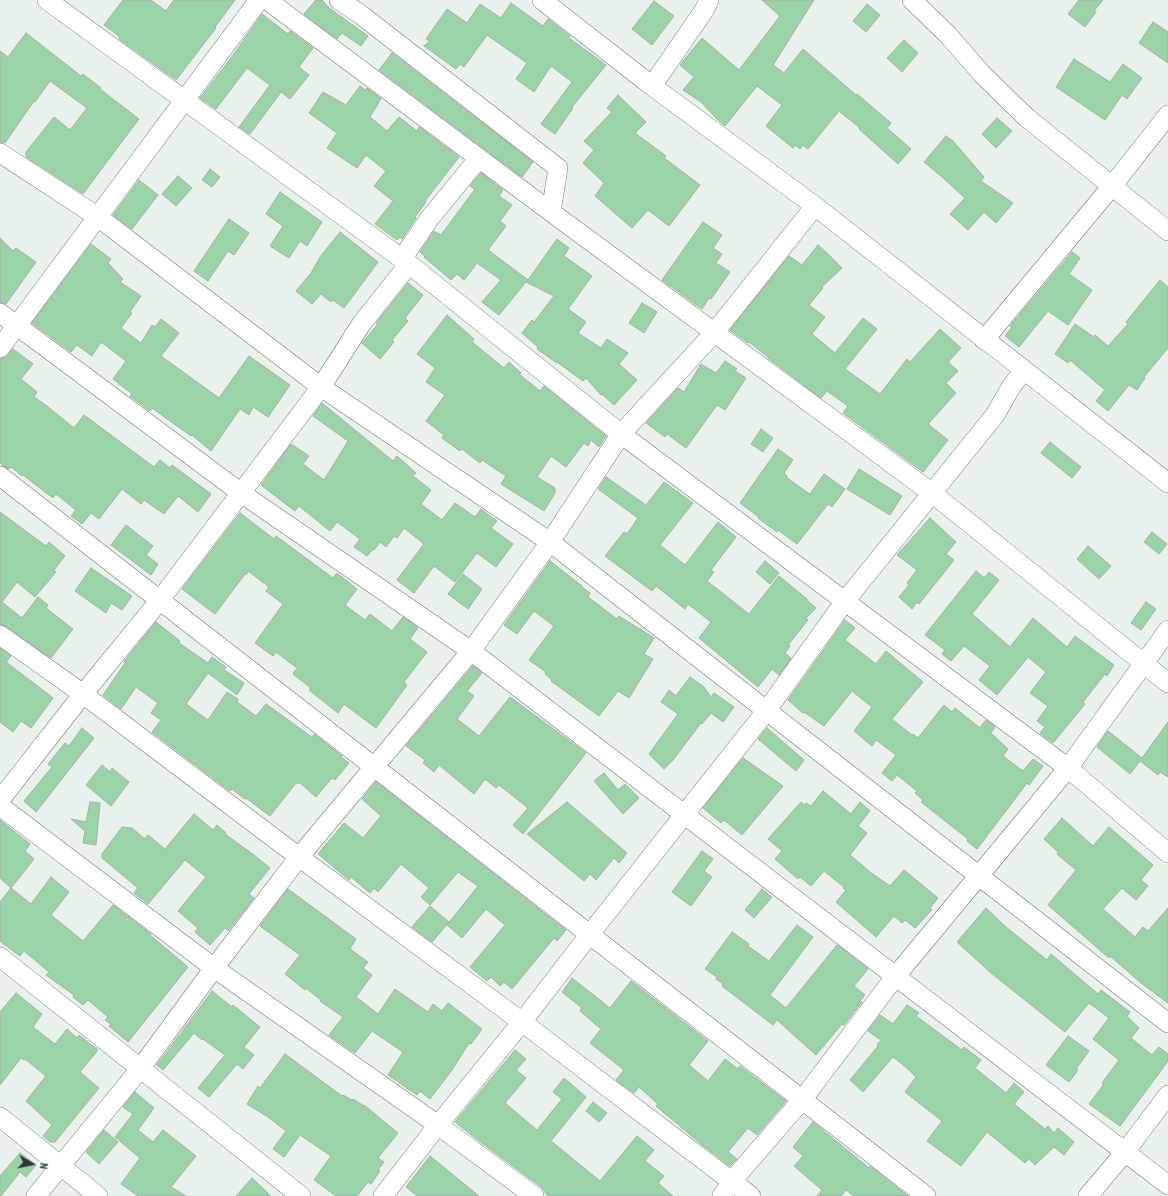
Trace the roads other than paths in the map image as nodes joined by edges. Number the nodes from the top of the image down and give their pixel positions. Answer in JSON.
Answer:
{"nodes":[{"id":1,"x":47,"y":0,"type":"edge"},
{"id":2,"x":259,"y":0,"type":"edge"},
{"id":3,"x":267,"y":0,"type":"edge"},
{"id":4,"x":339,"y":0,"type":"edge"},
{"id":5,"x":542,"y":0,"type":"edge"},
{"id":6,"x":709,"y":0,"type":"edge"},
{"id":7,"x":912,"y":0,"type":"edge"},
{"id":8,"x":652,"y":86,"type":"junction"},
{"id":9,"x":183,"y":100,"type":"junction"},
{"id":10,"x":1168,"y":115,"type":"edge"},
{"id":11,"x":0,"y":153,"type":"edge"},
{"id":12,"x":479,"y":158,"type":"junction"},
{"id":13,"x":1112,"y":186,"type":"junction"},
{"id":14,"x":815,"y":206,"type":"junction"},
{"id":15,"x":551,"y":212,"type":"junction"},
{"id":16,"x":98,"y":217,"type":"junction"},
{"id":17,"x":1168,"y":231,"type":"edge"},
{"id":18,"x":406,"y":262,"type":"junction"},
{"id":19,"x":0,"y":313,"type":"edge"},
{"id":20,"x":17,"y":326,"type":"junction"},
{"id":21,"x":714,"y":333,"type":"junction"},
{"id":22,"x":984,"y":340,"type":"junction"},
{"id":23,"x":0,"y":348,"type":"edge"},
{"id":24,"x":1024,"y":370,"type":"junction"},
{"id":25,"x":321,"y":387,"type":"junction"},
{"id":26,"x":621,"y":434,"type":"junction"},
{"id":27,"x":0,"y":476,"type":"edge"},
{"id":28,"x":1168,"y":483,"type":"edge"},
{"id":29,"x":932,"y":493,"type":"junction"},
{"id":30,"x":241,"y":494,"type":"junction"},
{"id":31,"x":550,"y":542,"type":"junction"},
{"id":32,"x":160,"y":600,"type":"junction"},
{"id":33,"x":845,"y":601,"type":"junction"},
{"id":34,"x":1168,"y":630,"type":"edge"},
{"id":35,"x":0,"y":635,"type":"edge"},
{"id":36,"x":471,"y":651,"type":"junction"},
{"id":37,"x":1143,"y":663,"type":"junction"},
{"id":38,"x":1168,"y":683,"type":"edge"},
{"id":39,"x":83,"y":694,"type":"junction"},
{"id":40,"x":767,"y":710,"type":"junction"},
{"id":41,"x":374,"y":767,"type":"junction"},
{"id":42,"x":1068,"y":768,"type":"junction"},
{"id":43,"x":0,"y":800,"type":"edge"},
{"id":44,"x":0,"y":806,"type":"edge"},
{"id":45,"x":684,"y":815,"type":"junction"},
{"id":46,"x":1168,"y":853,"type":"edge"},
{"id":47,"x":299,"y":858,"type":"junction"},
{"id":48,"x":979,"y":875,"type":"junction"},
{"id":49,"x":590,"y":934,"type":"junction"},
{"id":50,"x":0,"y":957,"type":"edge"},
{"id":51,"x":214,"y":968,"type":"junction"},
{"id":52,"x":895,"y":977,"type":"junction"},
{"id":53,"x":522,"y":1022,"type":"junction"},
{"id":54,"x":1168,"y":1024,"type":"edge"},
{"id":55,"x":140,"y":1069,"type":"junction"},
{"id":56,"x":1168,"y":1095,"type":"edge"},
{"id":57,"x":802,"y":1100,"type":"junction"},
{"id":58,"x":0,"y":1117,"type":"edge"},
{"id":59,"x":438,"y":1125,"type":"junction"},
{"id":60,"x":1125,"y":1152,"type":"junction"},
{"id":61,"x":61,"y":1167,"type":"junction"},
{"id":62,"x":1168,"y":1185,"type":"edge"},
{"id":63,"x":727,"y":1189,"type":"edge"},
{"id":64,"x":36,"y":1196,"type":"edge"},
{"id":65,"x":98,"y":1196,"type":"edge"},
{"id":66,"x":301,"y":1196,"type":"edge"},
{"id":67,"x":383,"y":1196,"type":"edge"},
{"id":68,"x":534,"y":1196,"type":"edge"},
{"id":69,"x":751,"y":1196,"type":"edge"},
{"id":70,"x":926,"y":1196,"type":"edge"},
{"id":71,"x":1088,"y":1196,"type":"edge"}],
"edges":[{"from":1,"to":9,"type":"street"},
{"from":2,"to":9,"type":"street"},
{"from":3,"to":12,"type":"street"},
{"from":4,"to":15,"type":"street"},
{"from":5,"to":8,"type":"street"},
{"from":6,"to":8,"type":"street"},
{"from":7,"to":13,"type":"street"},
{"from":8,"to":14,"type":"street"},
{"from":9,"to":16,"type":"street"},
{"from":9,"to":18,"type":"street"},
{"from":10,"to":13,"type":"street"},
{"from":11,"to":16,"type":"street"},
{"from":12,"to":15,"type":"street"},
{"from":12,"to":18,"type":"street"},
{"from":13,"to":17,"type":"street"},
{"from":13,"to":22,"type":"street"},
{"from":14,"to":21,"type":"street"},
{"from":14,"to":22,"type":"street"},
{"from":15,"to":21,"type":"street"},
{"from":16,"to":20,"type":"street"},
{"from":16,"to":25,"type":"street"},
{"from":18,"to":25,"type":"street"},
{"from":18,"to":26,"type":"street"},
{"from":19,"to":20,"type":"street"},
{"from":20,"to":23,"type":"street"},
{"from":20,"to":30,"type":"street"},
{"from":21,"to":26,"type":"street"},
{"from":21,"to":29,"type":"street"},
{"from":22,"to":24,"type":"street"},
{"from":24,"to":28,"type":"street"},
{"from":24,"to":29,"type":"street"},
{"from":25,"to":30,"type":"street"},
{"from":25,"to":31,"type":"street"},
{"from":26,"to":31,"type":"street"},
{"from":26,"to":33,"type":"street"},
{"from":27,"to":32,"type":"street"},
{"from":29,"to":33,"type":"street"},
{"from":29,"to":37,"type":"street"},
{"from":30,"to":32,"type":"street"},
{"from":30,"to":36,"type":"street"},
{"from":31,"to":36,"type":"street"},
{"from":31,"to":40,"type":"street"},
{"from":32,"to":39,"type":"street"},
{"from":32,"to":41,"type":"street"},
{"from":33,"to":40,"type":"street"},
{"from":33,"to":42,"type":"street"},
{"from":34,"to":37,"type":"street"},
{"from":35,"to":39,"type":"street"},
{"from":36,"to":41,"type":"street"},
{"from":36,"to":45,"type":"street"},
{"from":37,"to":38,"type":"street"},
{"from":37,"to":42,"type":"street"},
{"from":39,"to":43,"type":"street"},
{"from":39,"to":47,"type":"street"},
{"from":40,"to":45,"type":"street"},
{"from":40,"to":48,"type":"street"},
{"from":41,"to":47,"type":"street"},
{"from":41,"to":49,"type":"street"},
{"from":42,"to":46,"type":"street"},
{"from":42,"to":48,"type":"street"},
{"from":44,"to":51,"type":"street"},
{"from":45,"to":49,"type":"street"},
{"from":45,"to":52,"type":"street"},
{"from":47,"to":51,"type":"street"},
{"from":47,"to":53,"type":"street"},
{"from":48,"to":52,"type":"street"},
{"from":48,"to":54,"type":"street"},
{"from":49,"to":53,"type":"street"},
{"from":49,"to":57,"type":"street"},
{"from":50,"to":55,"type":"street"},
{"from":51,"to":55,"type":"street"},
{"from":51,"to":59,"type":"street"},
{"from":52,"to":57,"type":"street"},
{"from":52,"to":60,"type":"street"},
{"from":53,"to":59,"type":"street"},
{"from":53,"to":63,"type":"street"},
{"from":55,"to":61,"type":"street"},
{"from":55,"to":66,"type":"street"},
{"from":56,"to":60,"type":"street"},
{"from":57,"to":63,"type":"street"},
{"from":57,"to":70,"type":"street"},
{"from":58,"to":61,"type":"street"},
{"from":59,"to":67,"type":"street"},
{"from":59,"to":68,"type":"street"},
{"from":60,"to":62,"type":"street"},
{"from":60,"to":71,"type":"street"},
{"from":61,"to":64,"type":"street"},
{"from":61,"to":65,"type":"street"},
{"from":63,"to":69,"type":"street"}]}
